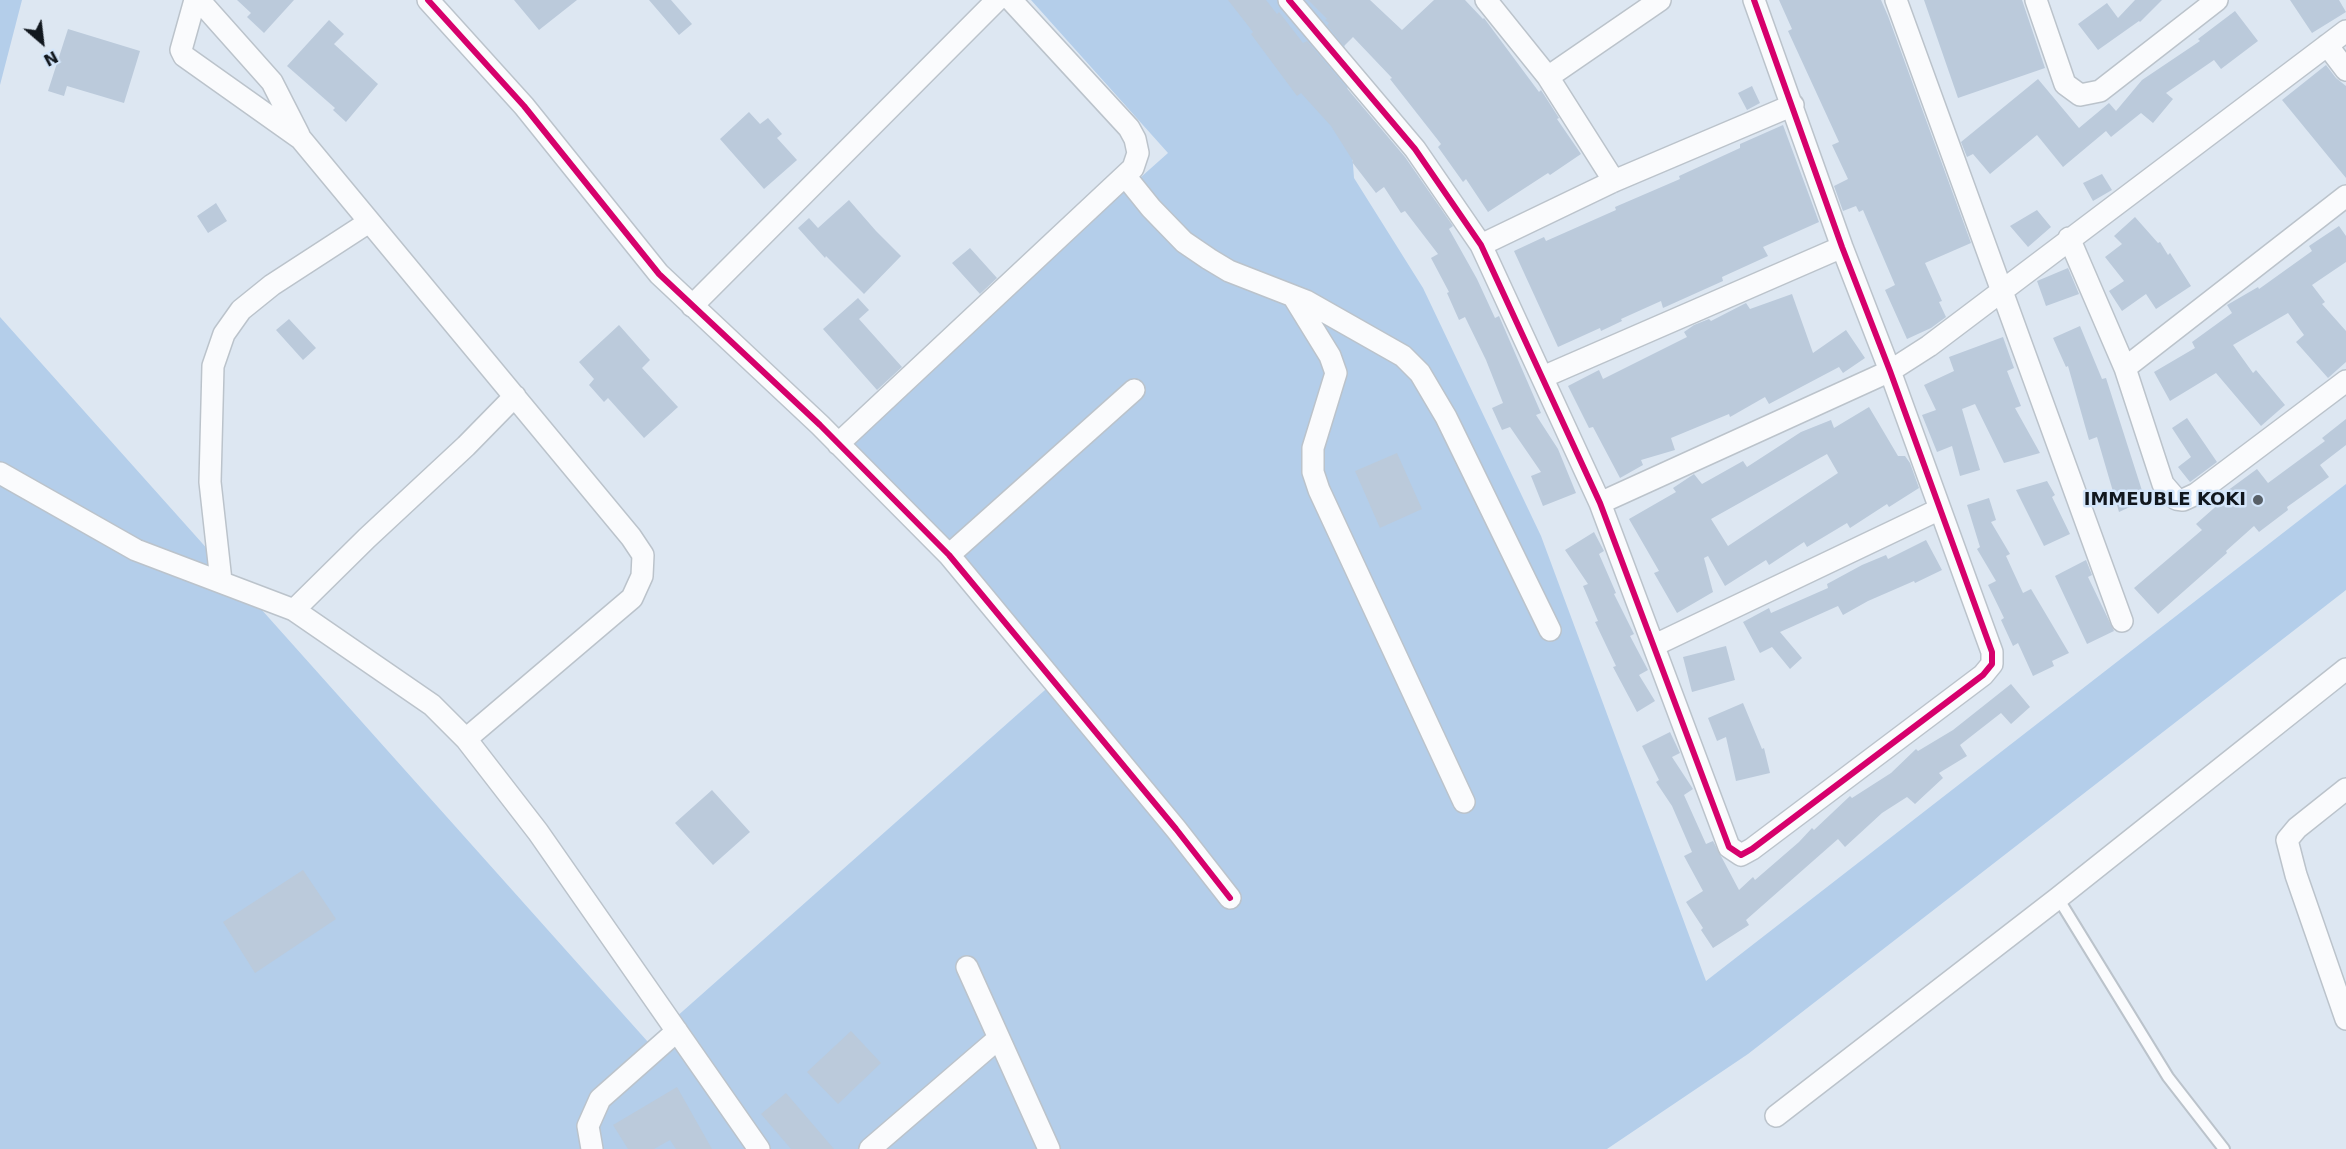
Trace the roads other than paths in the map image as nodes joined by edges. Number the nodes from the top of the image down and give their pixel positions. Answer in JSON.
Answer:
{"nodes":[{"id":1,"x":197,"y":0,"type":"edge"},
{"id":2,"x":428,"y":0,"type":"edge"},
{"id":3,"x":997,"y":0,"type":"edge"},
{"id":4,"x":1011,"y":0,"type":"edge"},
{"id":5,"x":1289,"y":0,"type":"edge"},
{"id":6,"x":1486,"y":0,"type":"edge"},
{"id":7,"x":1660,"y":0,"type":"edge"},
{"id":8,"x":1754,"y":0,"type":"edge"},
{"id":9,"x":1896,"y":0,"type":"edge"},
{"id":10,"x":2036,"y":0,"type":"edge"},
{"id":11,"x":2217,"y":0,"type":"edge"},
{"id":12,"x":2346,"y":30,"type":"edge"},
{"id":13,"x":2327,"y":45,"type":"junction"},
{"id":14,"x":2346,"y":70,"type":"edge"},
{"id":15,"x":1548,"y":77,"type":"junction"},
{"id":16,"x":1793,"y":105,"type":"junction"},
{"id":17,"x":301,"y":139,"type":"junction"},
{"id":18,"x":1126,"y":177,"type":"junction"},
{"id":19,"x":1614,"y":181,"type":"junction"},
{"id":20,"x":2346,"y":196,"type":"edge"},
{"id":21,"x":369,"y":222,"type":"junction"},
{"id":22,"x":2069,"y":238,"type":"junction"},
{"id":23,"x":1481,"y":245,"type":"junction"},
{"id":24,"x":1842,"y":247,"type":"junction"},
{"id":25,"x":2001,"y":291,"type":"junction"},
{"id":26,"x":1293,"y":297,"type":"junction"},
{"id":27,"x":692,"y":306,"type":"junction"},
{"id":28,"x":2125,"y":368,"type":"junction"},
{"id":29,"x":1890,"y":370,"type":"junction"},
{"id":30,"x":1543,"y":377,"type":"junction"},
{"id":31,"x":2346,"y":381,"type":"edge"},
{"id":32,"x":1134,"y":390,"type":"dead end"},
{"id":33,"x":515,"y":396,"type":"junction"},
{"id":34,"x":838,"y":444,"type":"junction"},
{"id":35,"x":0,"y":472,"type":"edge"},
{"id":36,"x":1600,"y":503,"type":"junction"},
{"id":37,"x":1940,"y":509,"type":"junction"},
{"id":38,"x":949,"y":555,"type":"junction"},
{"id":39,"x":221,"y":581,"type":"junction"},
{"id":40,"x":294,"y":610,"type":"junction"},
{"id":41,"x":2122,"y":621,"type":"dead end"},
{"id":42,"x":1550,"y":630,"type":"dead end"},
{"id":43,"x":1655,"y":645,"type":"junction"},
{"id":44,"x":2346,"y":669,"type":"edge"},
{"id":45,"x":466,"y":740,"type":"junction"},
{"id":46,"x":2346,"y":789,"type":"edge"},
{"id":47,"x":1464,"y":802,"type":"dead end"},
{"id":48,"x":1230,"y":898,"type":"dead end"},
{"id":49,"x":2058,"y":898,"type":"junction"},
{"id":50,"x":967,"y":967,"type":"dead end"},
{"id":51,"x":2346,"y":1019,"type":"edge"},
{"id":52,"x":677,"y":1031,"type":"junction"},
{"id":53,"x":999,"y":1038,"type":"junction"},
{"id":54,"x":1776,"y":1116,"type":"dead end"},
{"id":55,"x":880,"y":1146,"type":"edge"},
{"id":56,"x":592,"y":1149,"type":"edge"},
{"id":57,"x":759,"y":1149,"type":"edge"},
{"id":58,"x":1049,"y":1149,"type":"edge"},
{"id":59,"x":2224,"y":1149,"type":"edge"}],
"edges":[{"from":1,"to":17,"type":"street"},
{"from":1,"to":17,"type":"street"},
{"from":2,"to":27,"type":"street"},
{"from":3,"to":27,"type":"street"},
{"from":4,"to":18,"type":"street"},
{"from":5,"to":23,"type":"street"},
{"from":6,"to":15,"type":"street"},
{"from":7,"to":15,"type":"street"},
{"from":8,"to":16,"type":"street"},
{"from":9,"to":25,"type":"street"},
{"from":10,"to":11,"type":"street"},
{"from":12,"to":13,"type":"street"},
{"from":13,"to":14,"type":"street"},
{"from":13,"to":22,"type":"street"},
{"from":15,"to":19,"type":"street"},
{"from":16,"to":19,"type":"street"},
{"from":16,"to":24,"type":"street"},
{"from":17,"to":21,"type":"street"},
{"from":18,"to":26,"type":"street"},
{"from":18,"to":34,"type":"street"},
{"from":19,"to":23,"type":"street"},
{"from":20,"to":28,"type":"street"},
{"from":21,"to":33,"type":"street"},
{"from":21,"to":39,"type":"street"},
{"from":22,"to":25,"type":"street"},
{"from":22,"to":28,"type":"street"},
{"from":23,"to":30,"type":"street"},
{"from":24,"to":29,"type":"street"},
{"from":24,"to":30,"type":"street"},
{"from":25,"to":29,"type":"street"},
{"from":25,"to":41,"type":"street"},
{"from":26,"to":42,"type":"street"},
{"from":26,"to":47,"type":"street"},
{"from":27,"to":34,"type":"street"},
{"from":28,"to":31,"type":"street"},
{"from":29,"to":36,"type":"street"},
{"from":29,"to":37,"type":"street"},
{"from":30,"to":36,"type":"street"},
{"from":32,"to":38,"type":"street"},
{"from":33,"to":40,"type":"street"},
{"from":33,"to":45,"type":"street"},
{"from":34,"to":38,"type":"street"},
{"from":35,"to":39,"type":"street"},
{"from":36,"to":43,"type":"street"},
{"from":37,"to":43,"type":"street"},
{"from":37,"to":43,"type":"street"},
{"from":38,"to":48,"type":"street"},
{"from":39,"to":40,"type":"street"},
{"from":40,"to":45,"type":"street"},
{"from":44,"to":49,"type":"street"},
{"from":45,"to":52,"type":"street"},
{"from":46,"to":51,"type":"street"},
{"from":49,"to":54,"type":"street"},
{"from":49,"to":59,"type":"lane"},
{"from":50,"to":53,"type":"street"},
{"from":52,"to":56,"type":"street"},
{"from":52,"to":57,"type":"street"},
{"from":53,"to":55,"type":"street"},
{"from":53,"to":58,"type":"street"}]}
